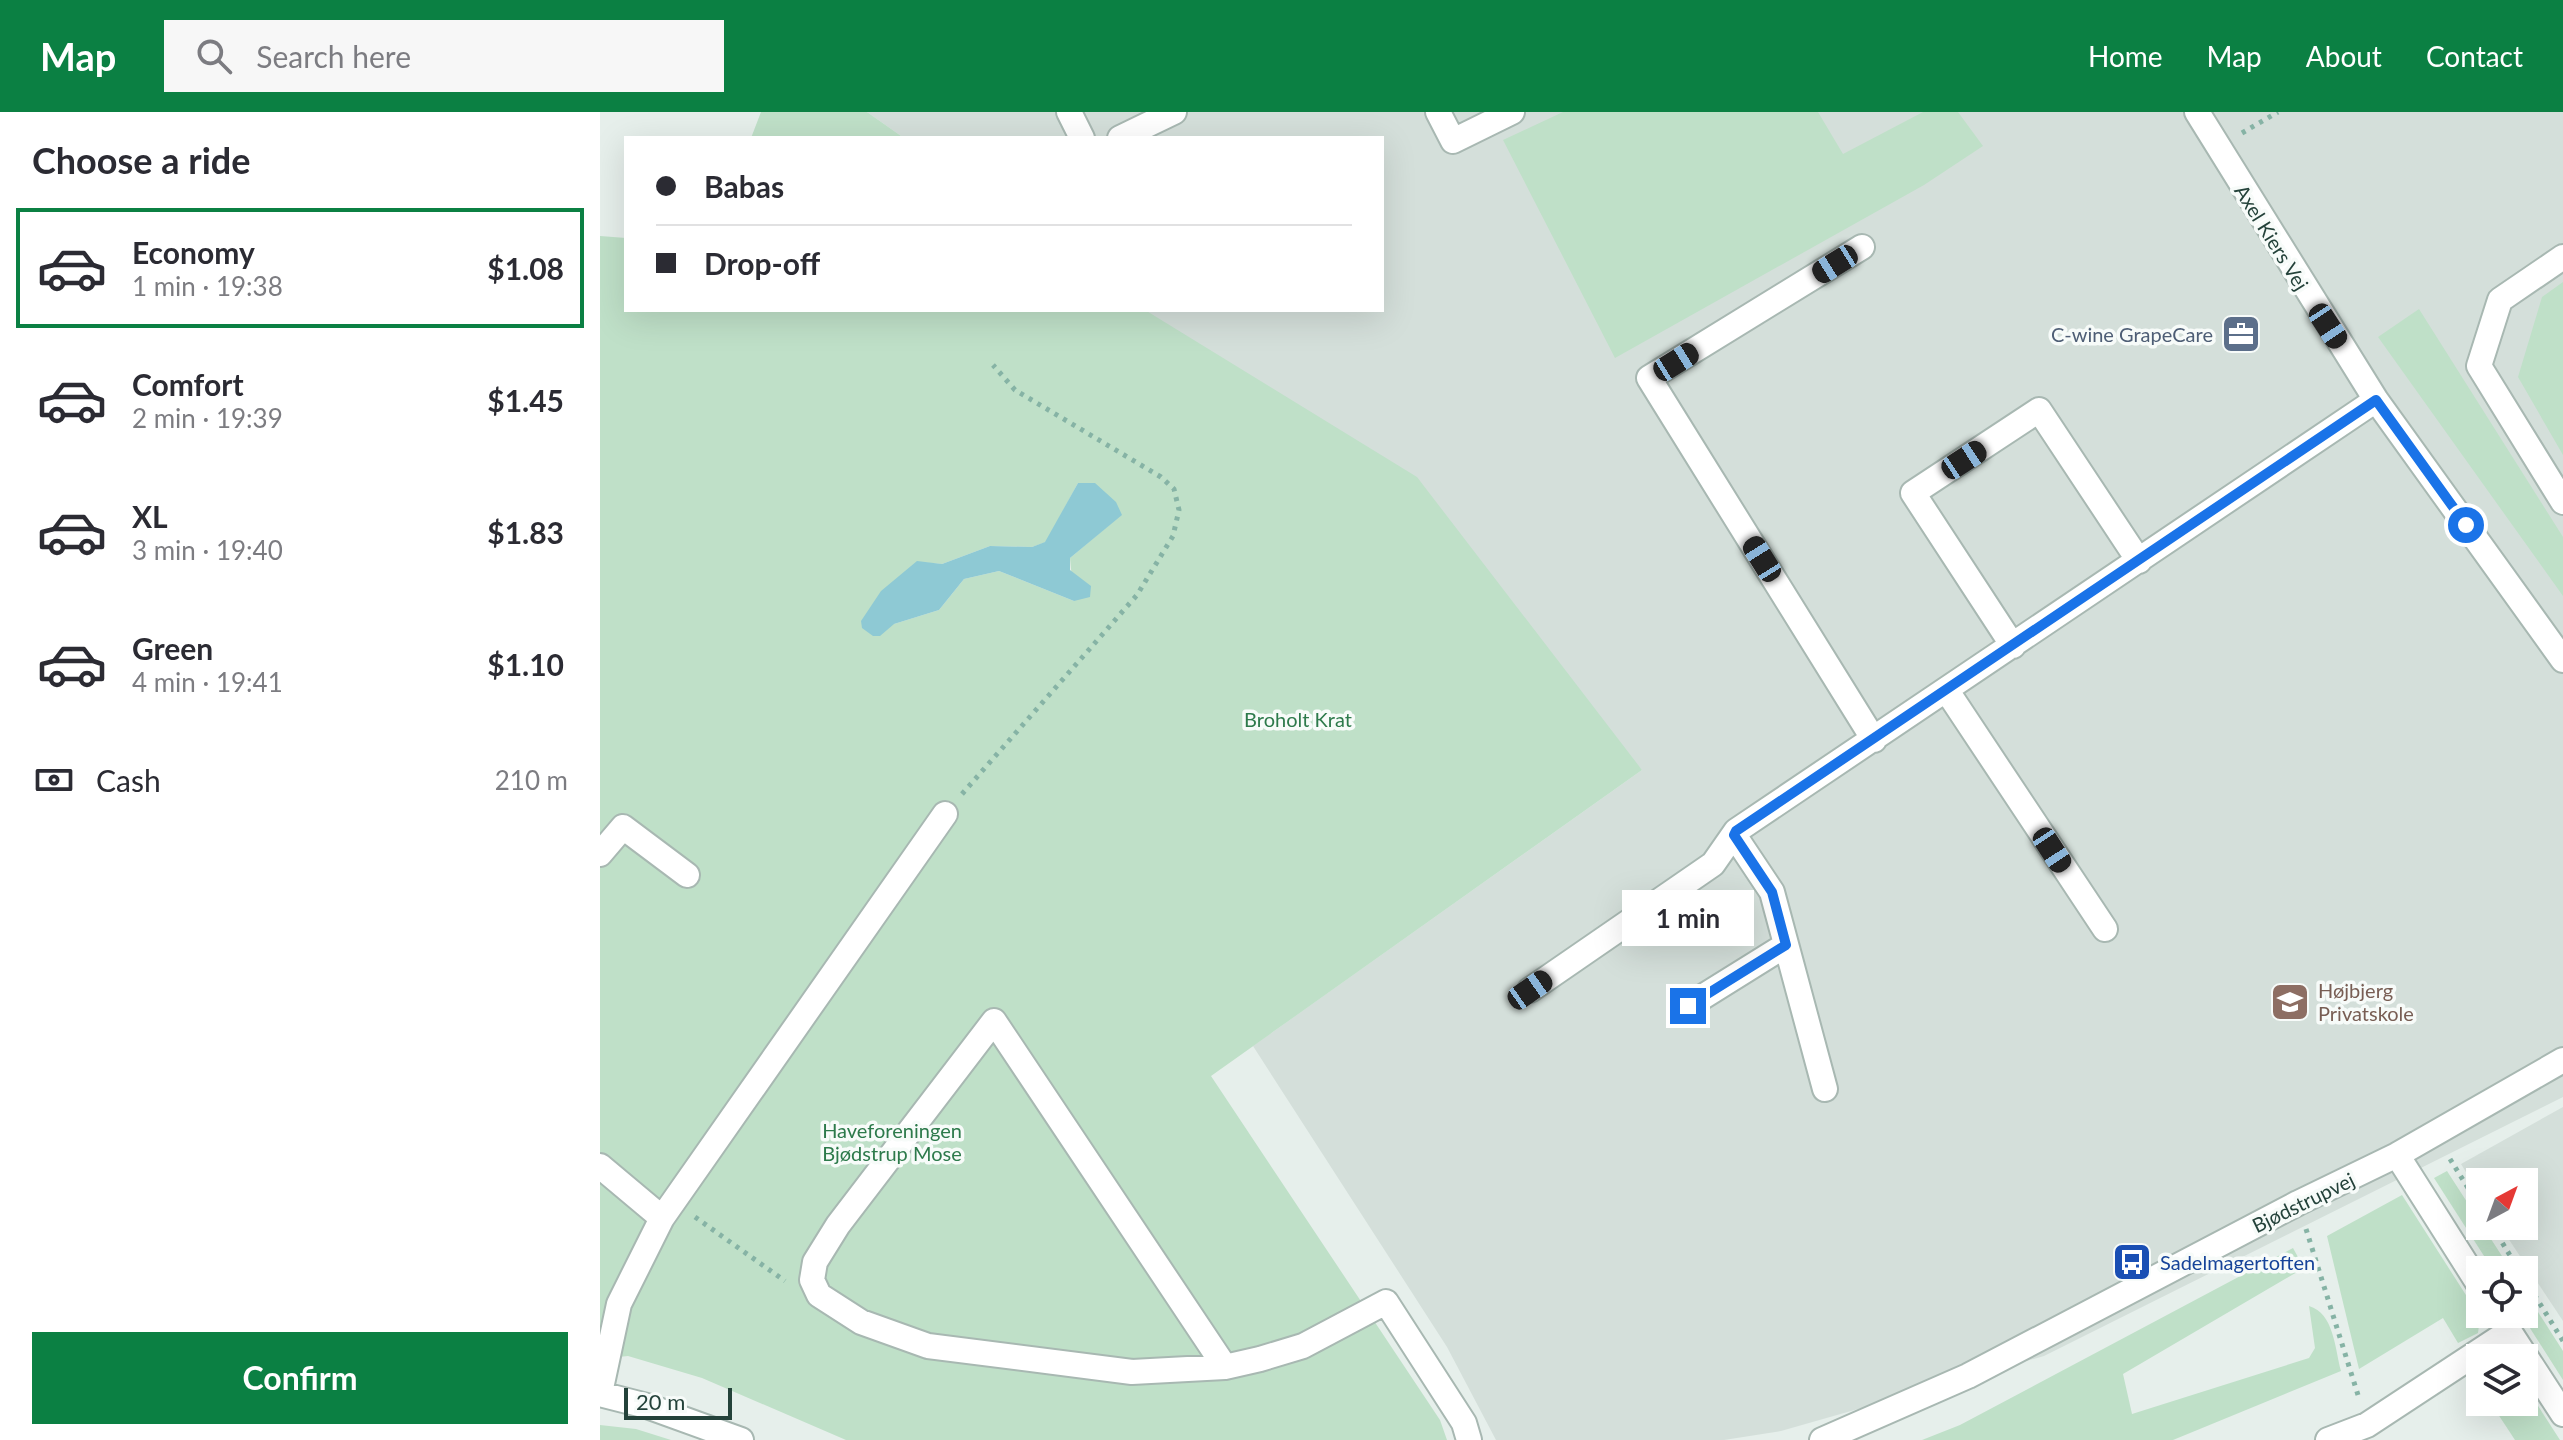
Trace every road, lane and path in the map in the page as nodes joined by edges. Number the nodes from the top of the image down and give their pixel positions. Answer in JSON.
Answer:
{"nodes":[{"id":1,"x":1069,"y":112,"type":"edge"},
{"id":2,"x":1174,"y":112,"type":"edge"},
{"id":3,"x":1438,"y":112,"type":"edge"},
{"id":4,"x":1512,"y":112,"type":"edge"},
{"id":5,"x":2197,"y":112,"type":"edge"},
{"id":6,"x":2278,"y":112,"type":"edge"},
{"id":7,"x":1081,"y":136,"type":"edge"},
{"id":8,"x":1124,"y":136,"type":"edge"},
{"id":9,"x":2217,"y":147,"type":"junction"},
{"id":10,"x":1862,"y":247,"type":"dead end"},
{"id":11,"x":2563,"y":257,"type":"edge"},
{"id":12,"x":993,"y":365,"type":"dead end"},
{"id":13,"x":2376,"y":400,"type":"junction"},
{"id":14,"x":2563,"y":502,"type":"edge"},
{"id":15,"x":2139,"y":561,"type":"junction"},
{"id":16,"x":2013,"y":646,"type":"junction"},
{"id":17,"x":2563,"y":660,"type":"edge"},
{"id":18,"x":1947,"y":691,"type":"junction"},
{"id":19,"x":1874,"y":740,"type":"junction"},
{"id":20,"x":945,"y":814,"type":"joint"},
{"id":21,"x":1735,"y":833,"type":"junction"},
{"id":22,"x":600,"y":854,"type":"edge"},
{"id":23,"x":687,"y":875,"type":"dead end"},
{"id":24,"x":2105,"y":929,"type":"dead end"},
{"id":25,"x":1786,"y":945,"type":"junction"},
{"id":26,"x":1530,"y":990,"type":"dead end"},
{"id":27,"x":1688,"y":1006,"type":"dead end"},
{"id":28,"x":2563,"y":1060,"type":"edge"},
{"id":29,"x":1825,"y":1089,"type":"dead end"},
{"id":30,"x":2435,"y":1134,"type":"junction"},
{"id":31,"x":2397,"y":1155,"type":"junction"},
{"id":32,"x":600,"y":1166,"type":"edge"},
{"id":33,"x":2466,"y":1184,"type":"edge"},
{"id":34,"x":2298,"y":1203,"type":"junction"},
{"id":35,"x":668,"y":1210,"type":"junction"},
{"id":36,"x":2466,"y":1264,"type":"edge"},
{"id":37,"x":819,"y":1295,"type":"junction"},
{"id":38,"x":2538,"y":1301,"type":"edge"},
{"id":39,"x":2497,"y":1328,"type":"edge"},
{"id":40,"x":2507,"y":1328,"type":"edge"},
{"id":41,"x":2563,"y":1341,"type":"edge"},
{"id":42,"x":1225,"y":1367,"type":"junction"},
{"id":43,"x":600,"y":1393,"type":"edge"},
{"id":44,"x":2563,"y":1414,"type":"edge"},
{"id":45,"x":2367,"y":1425,"type":"junction"},
{"id":46,"x":741,"y":1440,"type":"edge"},
{"id":47,"x":1469,"y":1440,"type":"edge"},
{"id":48,"x":1822,"y":1440,"type":"edge"},
{"id":49,"x":2328,"y":1440,"type":"edge"}],
"edges":[{"from":1,"to":7,"type":"street"},
{"from":2,"to":8,"type":"street"},
{"from":3,"to":4,"type":"street"},
{"from":5,"to":9,"type":"street","name":"Axel Kiers Vej"},
{"from":6,"to":9,"type":"path"},
{"from":9,"to":13,"type":"street","name":"Axel Kiers Vej"},
{"from":10,"to":19,"type":"street"},
{"from":11,"to":14,"type":"street"},
{"from":12,"to":20,"type":"path"},
{"from":13,"to":15,"type":"street"},
{"from":13,"to":17,"type":"street","name":"Axel Kiers Vej"},
{"from":15,"to":16,"type":"street"},
{"from":15,"to":16,"type":"street"},
{"from":16,"to":18,"type":"street"},
{"from":18,"to":19,"type":"street"},
{"from":18,"to":24,"type":"street"},
{"from":19,"to":21,"type":"street"},
{"from":20,"to":35,"type":"street"},
{"from":21,"to":25,"type":"street"},
{"from":21,"to":26,"type":"street"},
{"from":22,"to":23,"type":"street"},
{"from":25,"to":27,"type":"street"},
{"from":25,"to":29,"type":"street"},
{"from":28,"to":30,"type":"street","name":"Bjødstrupvej"},
{"from":30,"to":31,"type":"street","name":"Bjødstrupvej"},
{"from":30,"to":33,"type":"path"},
{"from":31,"to":34,"type":"street","name":"Bjødstrupvej"},
{"from":31,"to":36,"type":"street"},
{"from":32,"to":35,"type":"street"},
{"from":34,"to":45,"type":"path"},
{"from":34,"to":48,"type":"street","name":"Bjødstrupvej"},
{"from":35,"to":37,"type":"path"},
{"from":35,"to":43,"type":"street"},
{"from":37,"to":42,"type":"street"},
{"from":37,"to":42,"type":"street"},
{"from":38,"to":41,"type":"path"},
{"from":39,"to":45,"type":"street"},
{"from":40,"to":44,"type":"street"},
{"from":42,"to":47,"type":"street"},
{"from":43,"to":46,"type":"street"},
{"from":45,"to":49,"type":"street"}]}
